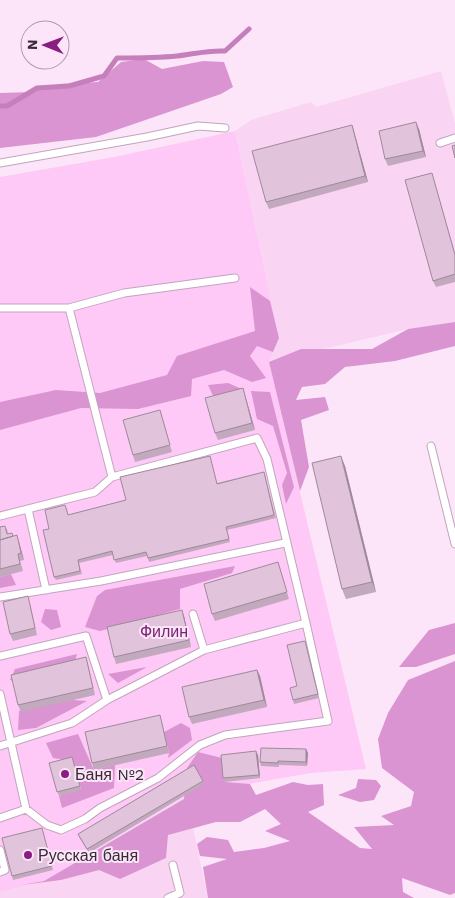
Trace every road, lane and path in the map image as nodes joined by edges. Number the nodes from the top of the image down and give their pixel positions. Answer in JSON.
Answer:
{"nodes":[{"id":1,"x":225,"y":128,"type":"dead end"},
{"id":2,"x":455,"y":138,"type":"edge"},
{"id":3,"x":440,"y":143,"type":"dead end"},
{"id":4,"x":0,"y":163,"type":"edge"},
{"id":5,"x":235,"y":278,"type":"dead end"},
{"id":6,"x":0,"y":308,"type":"edge"},
{"id":7,"x":69,"y":308,"type":"junction"},
{"id":8,"x":431,"y":446,"type":"dead end"},
{"id":9,"x":112,"y":477,"type":"junction"},
{"id":10,"x":28,"y":509,"type":"junction"},
{"id":11,"x":0,"y":516,"type":"edge"},
{"id":12,"x":285,"y":543,"type":"junction"},
{"id":13,"x":455,"y":544,"type":"edge"},
{"id":14,"x":46,"y":590,"type":"junction"},
{"id":15,"x":0,"y":597,"type":"edge"},
{"id":16,"x":192,"y":614,"type":"dead end"},
{"id":17,"x":306,"y":623,"type":"junction"},
{"id":18,"x":204,"y":650,"type":"junction"},
{"id":19,"x":0,"y":656,"type":"edge"},
{"id":20,"x":0,"y":694,"type":"edge"},
{"id":21,"x":107,"y":700,"type":"junction"},
{"id":22,"x":11,"y":744,"type":"junction"},
{"id":23,"x":0,"y":746,"type":"edge"},
{"id":24,"x":26,"y":809,"type":"junction"},
{"id":25,"x":0,"y":818,"type":"edge"},
{"id":26,"x":0,"y":850,"type":"edge"},
{"id":27,"x":173,"y":865,"type":"dead end"},
{"id":28,"x":0,"y":872,"type":"edge"},
{"id":29,"x":168,"y":898,"type":"edge"}],
"edges":[{"from":1,"to":4,"type":"lane"},
{"from":2,"to":3,"type":"lane"},
{"from":5,"to":7,"type":"lane"},
{"from":6,"to":7,"type":"lane"},
{"from":7,"to":9,"type":"lane"},
{"from":8,"to":13,"type":"lane"},
{"from":9,"to":10,"type":"lane"},
{"from":9,"to":12,"type":"lane"},
{"from":10,"to":11,"type":"lane"},
{"from":10,"to":14,"type":"lane"},
{"from":12,"to":14,"type":"lane"},
{"from":12,"to":17,"type":"lane"},
{"from":14,"to":15,"type":"lane"},
{"from":16,"to":18,"type":"lane"},
{"from":17,"to":18,"type":"lane"},
{"from":17,"to":24,"type":"lane"},
{"from":18,"to":21,"type":"lane"},
{"from":19,"to":21,"type":"lane"},
{"from":20,"to":22,"type":"lane"},
{"from":21,"to":22,"type":"lane"},
{"from":22,"to":23,"type":"lane"},
{"from":22,"to":24,"type":"lane"},
{"from":24,"to":25,"type":"lane"},
{"from":26,"to":28,"type":"lane"},
{"from":27,"to":29,"type":"lane"}]}
